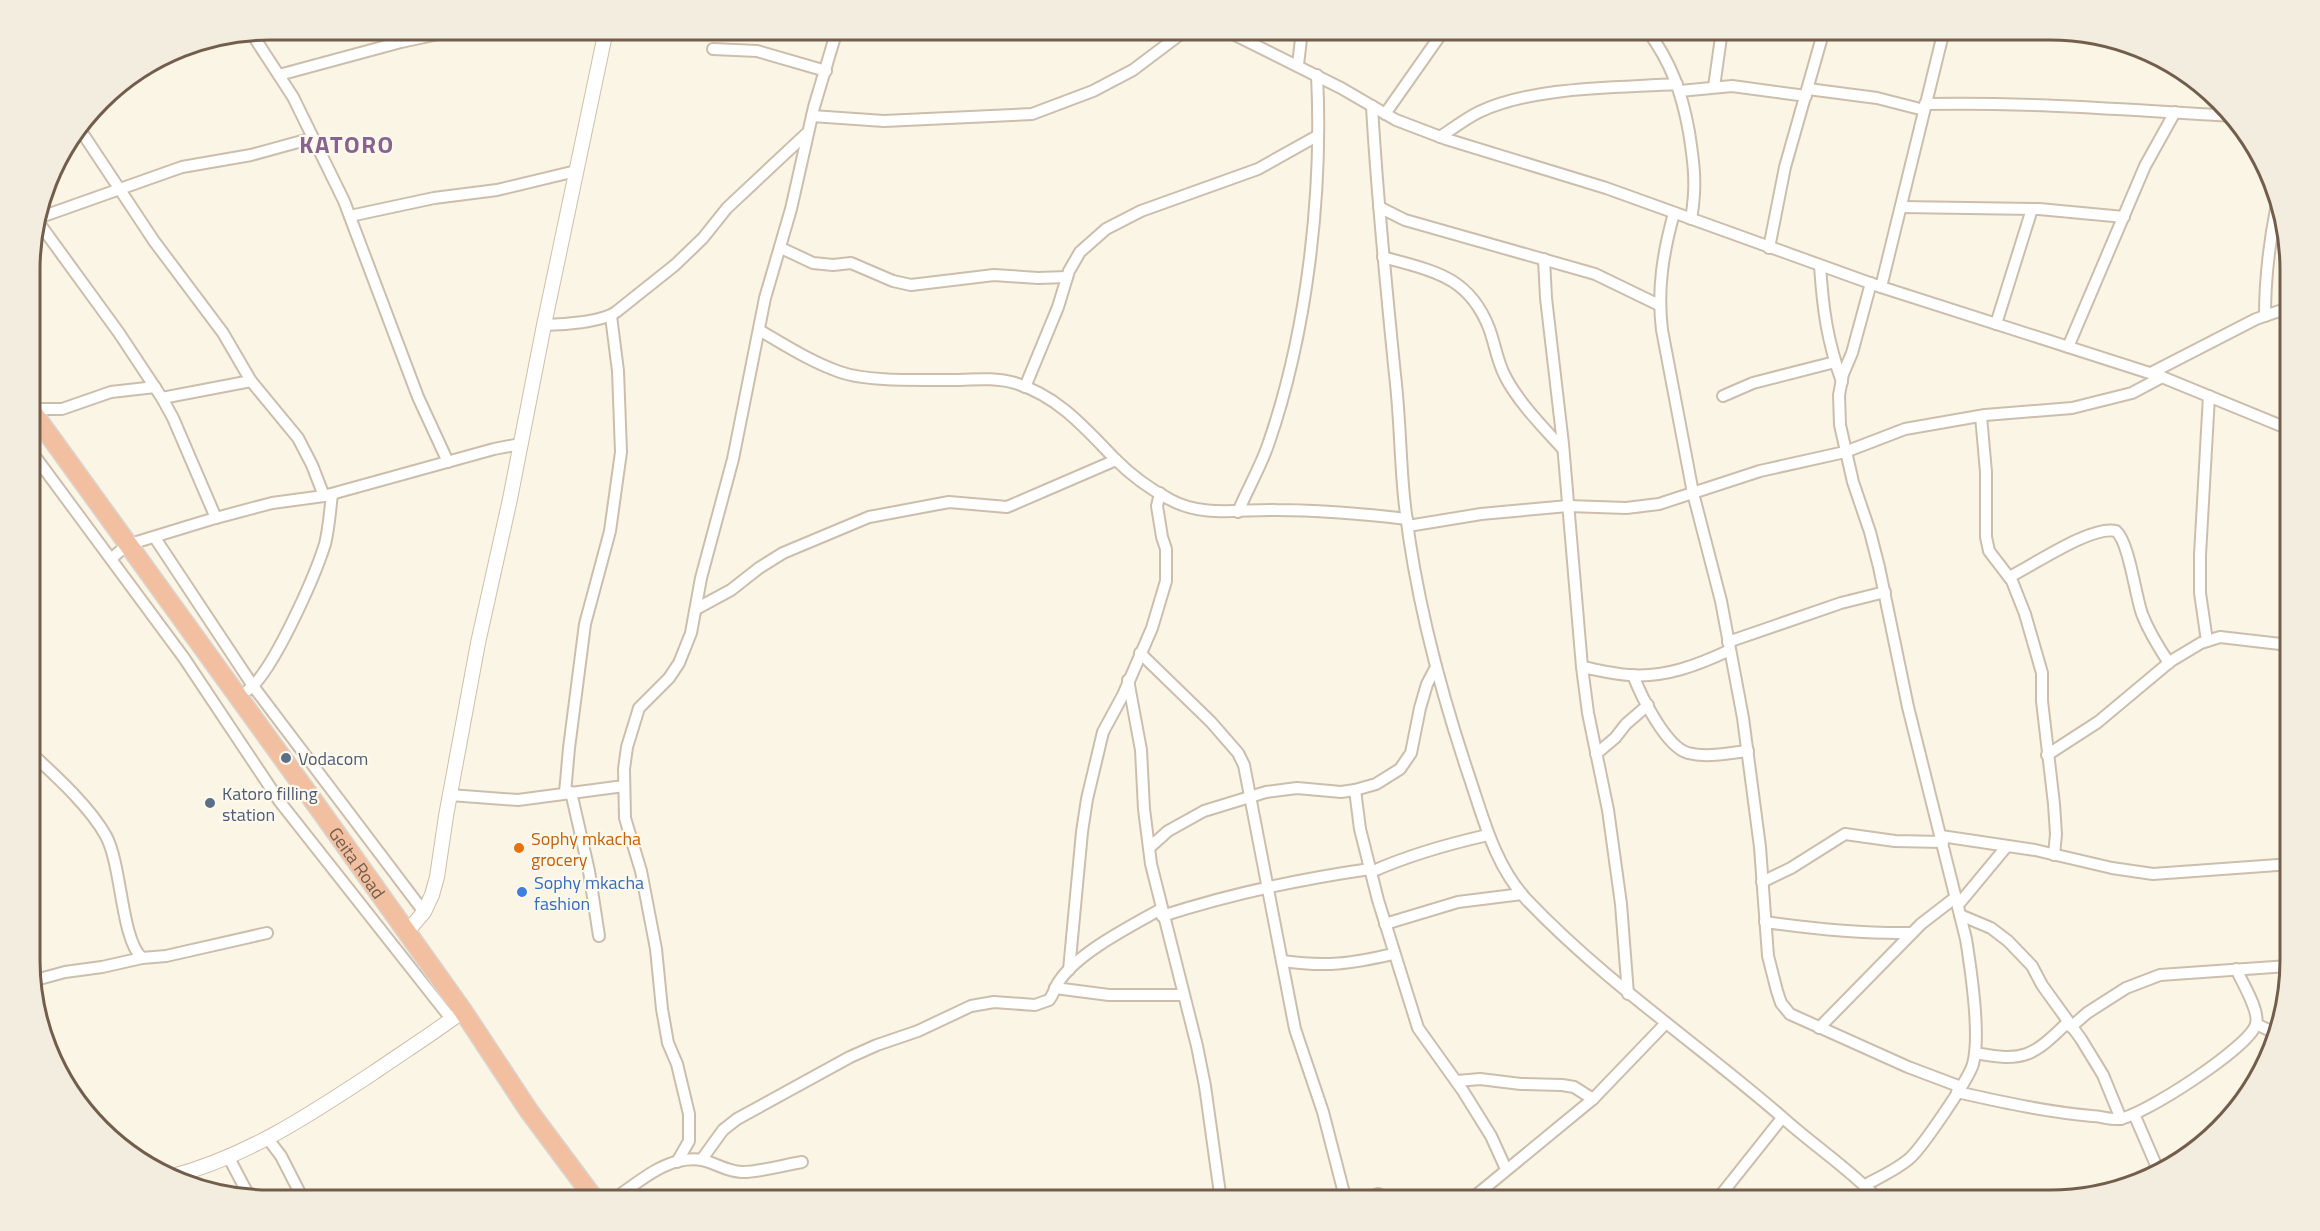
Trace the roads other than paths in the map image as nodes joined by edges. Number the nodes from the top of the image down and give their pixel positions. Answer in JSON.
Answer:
{"nodes":[{"id":1,"x":410,"y":40,"type":"edge"},
{"id":2,"x":604,"y":40,"type":"edge"},
{"id":3,"x":834,"y":40,"type":"edge"},
{"id":4,"x":1173,"y":40,"type":"edge"},
{"id":5,"x":1245,"y":40,"type":"edge"},
{"id":6,"x":1301,"y":40,"type":"edge"},
{"id":7,"x":1437,"y":40,"type":"edge"},
{"id":8,"x":1655,"y":40,"type":"edge"},
{"id":9,"x":1721,"y":40,"type":"edge"},
{"id":10,"x":1821,"y":40,"type":"edge"},
{"id":11,"x":1942,"y":40,"type":"edge"},
{"id":12,"x":257,"y":41,"type":"edge"},
{"id":13,"x":713,"y":49,"type":"dead end"},
{"id":14,"x":1298,"y":66,"type":"junction"},
{"id":15,"x":826,"y":70,"type":"junction"},
{"id":16,"x":279,"y":75,"type":"junction"},
{"id":17,"x":1317,"y":75,"type":"junction"},
{"id":18,"x":1679,"y":87,"type":"junction"},
{"id":19,"x":1714,"y":87,"type":"junction"},
{"id":20,"x":1807,"y":93,"type":"junction"},
{"id":21,"x":1372,"y":106,"type":"junction"},
{"id":22,"x":1925,"y":107,"type":"junction"},
{"id":23,"x":2175,"y":112,"type":"junction"},
{"id":24,"x":1385,"y":114,"type":"junction"},
{"id":25,"x":2218,"y":115,"type":"edge"},
{"id":26,"x":812,"y":116,"type":"junction"},
{"id":27,"x":808,"y":133,"type":"junction"},
{"id":28,"x":84,"y":135,"type":"edge"},
{"id":29,"x":1317,"y":136,"type":"junction"},
{"id":30,"x":1440,"y":137,"type":"junction"},
{"id":31,"x":313,"y":138,"type":"junction"},
{"id":32,"x":576,"y":171,"type":"junction"},
{"id":33,"x":121,"y":190,"type":"junction"},
{"id":34,"x":1379,"y":207,"type":"junction"},
{"id":35,"x":1901,"y":207,"type":"junction"},
{"id":36,"x":2032,"y":209,"type":"junction"},
{"id":37,"x":1674,"y":213,"type":"junction"},
{"id":38,"x":47,"y":215,"type":"edge"},
{"id":39,"x":350,"y":216,"type":"junction"},
{"id":40,"x":2124,"y":217,"type":"junction"},
{"id":41,"x":1691,"y":219,"type":"junction"},
{"id":42,"x":2274,"y":220,"type":"edge"},
{"id":43,"x":44,"y":231,"type":"edge"},
{"id":44,"x":781,"y":248,"type":"junction"},
{"id":45,"x":1769,"y":248,"type":"junction"},
{"id":46,"x":1383,"y":257,"type":"junction"},
{"id":47,"x":1544,"y":259,"type":"junction"},
{"id":48,"x":1820,"y":266,"type":"junction"},
{"id":49,"x":1067,"y":276,"type":"junction"},
{"id":50,"x":1876,"y":285,"type":"junction"},
{"id":51,"x":1659,"y":305,"type":"junction"},
{"id":52,"x":2280,"y":311,"type":"edge"},
{"id":53,"x":611,"y":316,"type":"junction"},
{"id":54,"x":2265,"y":316,"type":"junction"},
{"id":55,"x":1996,"y":324,"type":"junction"},
{"id":56,"x":544,"y":325,"type":"junction"},
{"id":57,"x":759,"y":330,"type":"junction"},
{"id":58,"x":2068,"y":347,"type":"junction"},
{"id":59,"x":1835,"y":362,"type":"junction"},
{"id":60,"x":2157,"y":375,"type":"junction"},
{"id":61,"x":251,"y":381,"type":"junction"},
{"id":62,"x":1842,"y":382,"type":"junction"},
{"id":63,"x":155,"y":387,"type":"junction"},
{"id":64,"x":1025,"y":387,"type":"junction"},
{"id":65,"x":1723,"y":396,"type":"dead end"},
{"id":66,"x":2209,"y":396,"type":"junction"},
{"id":67,"x":162,"y":398,"type":"junction"},
{"id":68,"x":40,"y":409,"type":"edge"},
{"id":69,"x":1981,"y":416,"type":"junction"},
{"id":70,"x":40,"y":423,"type":"edge"},
{"id":71,"x":2280,"y":425,"type":"edge"},
{"id":72,"x":520,"y":444,"type":"junction"},
{"id":73,"x":1563,"y":449,"type":"junction"},
{"id":74,"x":1845,"y":452,"type":"junction"},
{"id":75,"x":1116,"y":460,"type":"junction"},
{"id":76,"x":448,"y":462,"type":"junction"},
{"id":77,"x":40,"y":463,"type":"edge"},
{"id":78,"x":1160,"y":493,"type":"junction"},
{"id":79,"x":1693,"y":493,"type":"junction"},
{"id":80,"x":328,"y":495,"type":"junction"},
{"id":81,"x":1568,"y":506,"type":"junction"},
{"id":82,"x":1238,"y":512,"type":"junction"},
{"id":83,"x":216,"y":518,"type":"junction"},
{"id":84,"x":1408,"y":522,"type":"junction"},
{"id":85,"x":155,"y":538,"type":"junction"},
{"id":86,"x":127,"y":545,"type":"junction"},
{"id":87,"x":112,"y":558,"type":"junction"},
{"id":88,"x":2009,"y":576,"type":"junction"},
{"id":89,"x":1885,"y":592,"type":"junction"},
{"id":90,"x":696,"y":609,"type":"junction"},
{"id":91,"x":2207,"y":641,"type":"junction"},
{"id":92,"x":2280,"y":644,"type":"edge"},
{"id":93,"x":1729,"y":646,"type":"junction"},
{"id":94,"x":1140,"y":653,"type":"junction"},
{"id":95,"x":2169,"y":663,"type":"junction"},
{"id":96,"x":1436,"y":667,"type":"junction"},
{"id":97,"x":1582,"y":667,"type":"junction"},
{"id":98,"x":1633,"y":675,"type":"junction"},
{"id":99,"x":1128,"y":680,"type":"junction"},
{"id":100,"x":253,"y":686,"type":"junction"},
{"id":101,"x":238,"y":697,"type":"junction"},
{"id":102,"x":1648,"y":705,"type":"junction"},
{"id":103,"x":1748,"y":751,"type":"junction"},
{"id":104,"x":1596,"y":754,"type":"junction"},
{"id":105,"x":2047,"y":755,"type":"junction"},
{"id":106,"x":40,"y":762,"type":"edge"},
{"id":107,"x":624,"y":786,"type":"junction"},
{"id":108,"x":1355,"y":790,"type":"junction"},
{"id":109,"x":568,"y":792,"type":"junction"},
{"id":110,"x":450,"y":795,"type":"junction"},
{"id":111,"x":1249,"y":797,"type":"junction"},
{"id":112,"x":1488,"y":835,"type":"junction"},
{"id":113,"x":1942,"y":839,"type":"junction"},
{"id":114,"x":2007,"y":846,"type":"junction"},
{"id":115,"x":1149,"y":848,"type":"junction"},
{"id":116,"x":2054,"y":855,"type":"junction"},
{"id":117,"x":2280,"y":865,"type":"edge"},
{"id":118,"x":1370,"y":871,"type":"junction"},
{"id":119,"x":1762,"y":882,"type":"junction"},
{"id":120,"x":1268,"y":889,"type":"junction"},
{"id":121,"x":1522,"y":894,"type":"junction"},
{"id":122,"x":1958,"y":906,"type":"junction"},
{"id":123,"x":424,"y":912,"type":"junction"},
{"id":124,"x":1162,"y":913,"type":"junction"},
{"id":125,"x":1765,"y":922,"type":"junction"},
{"id":126,"x":1385,"y":924,"type":"junction"},
{"id":127,"x":267,"y":933,"type":"dead end"},
{"id":128,"x":406,"y":933,"type":"junction"},
{"id":129,"x":1911,"y":933,"type":"junction"},
{"id":130,"x":599,"y":936,"type":"dead end"},
{"id":131,"x":1394,"y":954,"type":"junction"},
{"id":132,"x":142,"y":958,"type":"junction"},
{"id":133,"x":1282,"y":961,"type":"junction"},
{"id":134,"x":2280,"y":967,"type":"edge"},
{"id":135,"x":2236,"y":969,"type":"junction"},
{"id":136,"x":1069,"y":970,"type":"junction"},
{"id":137,"x":41,"y":978,"type":"edge"},
{"id":138,"x":1055,"y":988,"type":"junction"},
{"id":139,"x":1628,"y":993,"type":"junction"},
{"id":140,"x":1183,"y":995,"type":"junction"},
{"id":141,"x":457,"y":1016,"type":"junction"},
{"id":142,"x":1666,"y":1023,"type":"junction"},
{"id":143,"x":2256,"y":1024,"type":"junction"},
{"id":144,"x":2069,"y":1025,"type":"junction"},
{"id":145,"x":1819,"y":1028,"type":"junction"},
{"id":146,"x":2268,"y":1030,"type":"edge"},
{"id":147,"x":1975,"y":1053,"type":"junction"},
{"id":148,"x":1457,"y":1081,"type":"junction"},
{"id":149,"x":1959,"y":1089,"type":"junction"},
{"id":150,"x":1593,"y":1099,"type":"junction"},
{"id":151,"x":2134,"y":1114,"type":"junction"},
{"id":152,"x":1782,"y":1118,"type":"junction"},
{"id":153,"x":2121,"y":1119,"type":"junction"},
{"id":154,"x":268,"y":1138,"type":"junction"},
{"id":155,"x":228,"y":1156,"type":"junction"},
{"id":156,"x":702,"y":1159,"type":"junction"},
{"id":157,"x":677,"y":1162,"type":"junction"},
{"id":158,"x":802,"y":1162,"type":"dead end"},
{"id":159,"x":2156,"y":1165,"type":"edge"},
{"id":160,"x":1506,"y":1169,"type":"junction"},
{"id":161,"x":181,"y":1173,"type":"edge"},
{"id":162,"x":1865,"y":1185,"type":"junction"},
{"id":163,"x":246,"y":1189,"type":"edge"},
{"id":164,"x":298,"y":1190,"type":"edge"},
{"id":165,"x":588,"y":1190,"type":"edge"},
{"id":166,"x":627,"y":1190,"type":"edge"},
{"id":167,"x":1219,"y":1190,"type":"edge"},
{"id":168,"x":1343,"y":1190,"type":"edge"},
{"id":169,"x":1482,"y":1190,"type":"edge"},
{"id":170,"x":1725,"y":1190,"type":"edge"},
{"id":171,"x":1870,"y":1190,"type":"edge"}],
"edges":[{"from":1,"to":16,"type":"street"},
{"from":2,"to":32,"type":"street"},
{"from":3,"to":15,"type":"street"},
{"from":4,"to":26,"type":"street"},
{"from":5,"to":14,"type":"street"},
{"from":6,"to":14,"type":"street"},
{"from":7,"to":24,"type":"street"},
{"from":8,"to":18,"type":"street"},
{"from":9,"to":19,"type":"street"},
{"from":10,"to":20,"type":"street"},
{"from":11,"to":22,"type":"street"},
{"from":12,"to":16,"type":"street"},
{"from":13,"to":15,"type":"street"},
{"from":14,"to":17,"type":"street"},
{"from":15,"to":26,"type":"street"},
{"from":16,"to":31,"type":"street"},
{"from":17,"to":21,"type":"street"},
{"from":17,"to":29,"type":"street"},
{"from":18,"to":19,"type":"street"},
{"from":18,"to":30,"type":"street"},
{"from":18,"to":41,"type":"street"},
{"from":19,"to":20,"type":"street"},
{"from":20,"to":22,"type":"street"},
{"from":20,"to":45,"type":"street"},
{"from":21,"to":24,"type":"street"},
{"from":21,"to":34,"type":"street"},
{"from":22,"to":23,"type":"street"},
{"from":22,"to":35,"type":"street"},
{"from":23,"to":25,"type":"street"},
{"from":23,"to":40,"type":"street"},
{"from":24,"to":30,"type":"street"},
{"from":26,"to":27,"type":"street"},
{"from":27,"to":44,"type":"street"},
{"from":27,"to":53,"type":"street"},
{"from":28,"to":33,"type":"street"},
{"from":29,"to":49,"type":"street"},
{"from":29,"to":82,"type":"street"},
{"from":30,"to":37,"type":"street"},
{"from":31,"to":33,"type":"street"},
{"from":31,"to":39,"type":"street"},
{"from":32,"to":39,"type":"street"},
{"from":32,"to":56,"type":"street"},
{"from":33,"to":38,"type":"street"},
{"from":33,"to":61,"type":"street"},
{"from":34,"to":46,"type":"street"},
{"from":34,"to":47,"type":"street"},
{"from":35,"to":36,"type":"street"},
{"from":35,"to":50,"type":"street"},
{"from":36,"to":40,"type":"street"},
{"from":36,"to":55,"type":"street"},
{"from":37,"to":41,"type":"street"},
{"from":37,"to":51,"type":"street"},
{"from":39,"to":76,"type":"street"},
{"from":40,"to":58,"type":"street"},
{"from":41,"to":45,"type":"street"},
{"from":42,"to":54,"type":"street"},
{"from":43,"to":63,"type":"street"},
{"from":44,"to":49,"type":"street"},
{"from":44,"to":57,"type":"street"},
{"from":45,"to":48,"type":"street"},
{"from":46,"to":73,"type":"street"},
{"from":46,"to":84,"type":"street"},
{"from":47,"to":51,"type":"street"},
{"from":47,"to":73,"type":"street"},
{"from":48,"to":50,"type":"street"},
{"from":48,"to":59,"type":"street"},
{"from":49,"to":64,"type":"street"},
{"from":50,"to":55,"type":"street"},
{"from":50,"to":62,"type":"street"},
{"from":51,"to":79,"type":"street"},
{"from":52,"to":54,"type":"street"},
{"from":53,"to":56,"type":"street"},
{"from":53,"to":109,"type":"street"},
{"from":54,"to":60,"type":"street"},
{"from":55,"to":58,"type":"street"},
{"from":56,"to":72,"type":"street"},
{"from":57,"to":64,"type":"street"},
{"from":57,"to":90,"type":"street"},
{"from":58,"to":60,"type":"street"},
{"from":59,"to":62,"type":"street"},
{"from":59,"to":65,"type":"street"},
{"from":60,"to":66,"type":"street"},
{"from":60,"to":69,"type":"street"},
{"from":61,"to":67,"type":"street"},
{"from":61,"to":80,"type":"street"},
{"from":62,"to":74,"type":"street"},
{"from":63,"to":67,"type":"street"},
{"from":63,"to":68,"type":"street"},
{"from":64,"to":75,"type":"street"},
{"from":66,"to":71,"type":"street"},
{"from":66,"to":91,"type":"street"},
{"from":67,"to":83,"type":"street"},
{"from":69,"to":74,"type":"street"},
{"from":69,"to":88,"type":"street"},
{"from":70,"to":86,"type":"highway","name":"Geita Road"},
{"from":72,"to":76,"type":"street"},
{"from":72,"to":110,"type":"street"},
{"from":73,"to":81,"type":"street"},
{"from":74,"to":79,"type":"street"},
{"from":74,"to":89,"type":"street"},
{"from":75,"to":78,"type":"street"},
{"from":75,"to":90,"type":"street"},
{"from":76,"to":80,"type":"street"},
{"from":77,"to":87,"type":"street"},
{"from":78,"to":82,"type":"street"},
{"from":78,"to":94,"type":"street"},
{"from":79,"to":81,"type":"street"},
{"from":79,"to":93,"type":"street"},
{"from":80,"to":83,"type":"street"},
{"from":80,"to":100,"type":"street"},
{"from":81,"to":84,"type":"street"},
{"from":81,"to":97,"type":"street"},
{"from":82,"to":84,"type":"street"},
{"from":83,"to":85,"type":"street"},
{"from":84,"to":96,"type":"street"},
{"from":85,"to":86,"type":"street"},
{"from":85,"to":100,"type":"street"},
{"from":86,"to":87,"type":"street"},
{"from":86,"to":101,"type":"highway","name":"Geita Road"},
{"from":87,"to":141,"type":"street"},
{"from":88,"to":95,"type":"street"},
{"from":88,"to":105,"type":"street"},
{"from":89,"to":93,"type":"street"},
{"from":89,"to":113,"type":"street"},
{"from":90,"to":107,"type":"street"},
{"from":91,"to":92,"type":"street"},
{"from":91,"to":95,"type":"street"},
{"from":93,"to":98,"type":"street"},
{"from":93,"to":103,"type":"street"},
{"from":94,"to":99,"type":"street"},
{"from":94,"to":111,"type":"street"},
{"from":95,"to":105,"type":"street"},
{"from":96,"to":108,"type":"street"},
{"from":96,"to":112,"type":"street"},
{"from":97,"to":98,"type":"street"},
{"from":97,"to":104,"type":"street"},
{"from":98,"to":102,"type":"street"},
{"from":99,"to":115,"type":"street"},
{"from":99,"to":136,"type":"street"},
{"from":100,"to":101,"type":"street"},
{"from":100,"to":123,"type":"street"},
{"from":101,"to":128,"type":"highway","name":"Geita Road"},
{"from":102,"to":103,"type":"street"},
{"from":102,"to":104,"type":"street"},
{"from":103,"to":119,"type":"street"},
{"from":104,"to":139,"type":"street"},
{"from":105,"to":116,"type":"street"},
{"from":106,"to":132,"type":"street"},
{"from":107,"to":109,"type":"street"},
{"from":107,"to":157,"type":"street"},
{"from":108,"to":111,"type":"street"},
{"from":108,"to":118,"type":"street"},
{"from":109,"to":110,"type":"street"},
{"from":109,"to":130,"type":"street"},
{"from":110,"to":123,"type":"street"},
{"from":111,"to":115,"type":"street"},
{"from":111,"to":120,"type":"street"},
{"from":112,"to":118,"type":"street"},
{"from":112,"to":121,"type":"street"},
{"from":113,"to":114,"type":"street"},
{"from":113,"to":119,"type":"street"},
{"from":113,"to":122,"type":"street"},
{"from":114,"to":116,"type":"street"},
{"from":114,"to":122,"type":"street"},
{"from":115,"to":124,"type":"street"},
{"from":116,"to":117,"type":"street"},
{"from":118,"to":120,"type":"street"},
{"from":118,"to":126,"type":"street"},
{"from":119,"to":125,"type":"street"},
{"from":120,"to":124,"type":"street"},
{"from":120,"to":133,"type":"street"},
{"from":121,"to":126,"type":"street"},
{"from":121,"to":139,"type":"street"},
{"from":122,"to":129,"type":"street"},
{"from":122,"to":144,"type":"street"},
{"from":122,"to":147,"type":"street"},
{"from":123,"to":128,"type":"street"},
{"from":124,"to":136,"type":"street"},
{"from":124,"to":140,"type":"street"},
{"from":125,"to":129,"type":"street"},
{"from":125,"to":145,"type":"street"},
{"from":126,"to":131,"type":"street"},
{"from":127,"to":132,"type":"street"},
{"from":128,"to":141,"type":"highway","name":"Geita Road"},
{"from":129,"to":145,"type":"street"},
{"from":131,"to":133,"type":"street"},
{"from":131,"to":148,"type":"street"},
{"from":132,"to":137,"type":"street"},
{"from":133,"to":168,"type":"street"},
{"from":134,"to":135,"type":"street"},
{"from":135,"to":143,"type":"street"},
{"from":135,"to":144,"type":"street"},
{"from":136,"to":138,"type":"street"},
{"from":138,"to":140,"type":"street"},
{"from":138,"to":156,"type":"street"},
{"from":139,"to":142,"type":"street"},
{"from":140,"to":167,"type":"street"},
{"from":141,"to":154,"type":"street"},
{"from":141,"to":165,"type":"highway","name":"Geita Road"},
{"from":142,"to":150,"type":"street"},
{"from":142,"to":152,"type":"street"},
{"from":143,"to":146,"type":"street"},
{"from":143,"to":151,"type":"street"},
{"from":144,"to":147,"type":"street"},
{"from":144,"to":153,"type":"street"},
{"from":145,"to":149,"type":"street"},
{"from":147,"to":149,"type":"street"},
{"from":148,"to":150,"type":"street"},
{"from":148,"to":160,"type":"street"},
{"from":149,"to":153,"type":"street"},
{"from":149,"to":162,"type":"street"},
{"from":150,"to":160,"type":"street"},
{"from":151,"to":153,"type":"street"},
{"from":151,"to":159,"type":"street"},
{"from":152,"to":162,"type":"street"},
{"from":152,"to":170,"type":"street"},
{"from":154,"to":155,"type":"street"},
{"from":154,"to":164,"type":"street"},
{"from":155,"to":161,"type":"street"},
{"from":155,"to":163,"type":"street"},
{"from":156,"to":157,"type":"street"},
{"from":156,"to":158,"type":"street"},
{"from":157,"to":166,"type":"street"},
{"from":160,"to":169,"type":"street"},
{"from":162,"to":171,"type":"street"}]}
